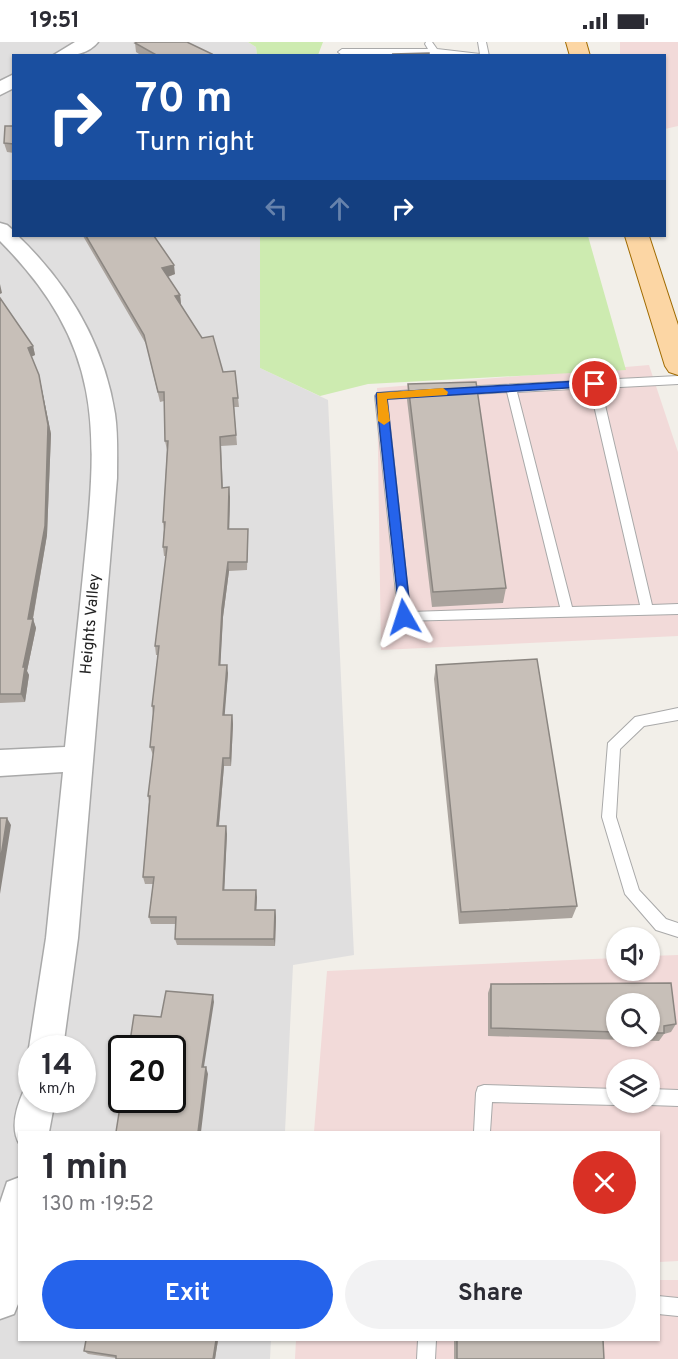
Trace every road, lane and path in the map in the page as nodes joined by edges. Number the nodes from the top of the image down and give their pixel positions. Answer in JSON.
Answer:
{"nodes":[{"id":1,"x":89,"y":42,"type":"edge"},
{"id":2,"x":429,"y":42,"type":"edge"},
{"id":3,"x":434,"y":51,"type":"junction"},
{"id":4,"x":342,"y":52,"type":"dead end"},
{"id":5,"x":65,"y":54,"type":"edge"},
{"id":6,"x":460,"y":54,"type":"edge"},
{"id":7,"x":0,"y":229,"type":"edge"},
{"id":8,"x":637,"y":237,"type":"edge"},
{"id":9,"x":678,"y":366,"type":"edge"},
{"id":10,"x":678,"y":380,"type":"edge"},
{"id":11,"x":595,"y":384,"type":"junction"},
{"id":12,"x":511,"y":388,"type":"junction"},
{"id":13,"x":647,"y":609,"type":"junction"},
{"id":14,"x":678,"y":609,"type":"edge"},
{"id":15,"x":567,"y":611,"type":"junction"},
{"id":16,"x":678,"y":714,"type":"edge"},
{"id":17,"x":78,"y":759,"type":"junction"},
{"id":18,"x":0,"y":763,"type":"edge"},
{"id":19,"x":678,"y":930,"type":"edge"},
{"id":20,"x":48,"y":1035,"type":"edge"},
{"id":21,"x":606,"y":1097,"type":"edge"},
{"id":22,"x":660,"y":1098,"type":"edge"},
{"id":23,"x":678,"y":1098,"type":"edge"},
{"id":24,"x":35,"y":1113,"type":"edge"},
{"id":25,"x":31,"y":1131,"type":"edge"},
{"id":26,"x":482,"y":1131,"type":"edge"},
{"id":27,"x":18,"y":1206,"type":"edge"},
{"id":28,"x":0,"y":1300,"type":"edge"},
{"id":29,"x":660,"y":1305,"type":"edge"},
{"id":30,"x":678,"y":1307,"type":"edge"},
{"id":31,"x":427,"y":1341,"type":"edge"},
{"id":32,"x":426,"y":1359,"type":"edge"}],
"edges":[{"from":1,"to":5,"type":"street"},
{"from":2,"to":3,"type":"lane"},
{"from":3,"to":4,"type":"lane"},
{"from":3,"to":6,"type":"lane"},
{"from":7,"to":17,"type":"street","name":"Heights Valley"},
{"from":8,"to":9,"type":"main road"},
{"from":10,"to":11,"type":"lane"},
{"from":11,"to":12,"type":"lane"},
{"from":11,"to":13,"type":"lane"},
{"from":12,"to":15,"type":"lane"},
{"from":12,"to":15,"type":"lane"},
{"from":13,"to":14,"type":"lane"},
{"from":13,"to":15,"type":"lane"},
{"from":16,"to":19,"type":"lane"},
{"from":17,"to":18,"type":"street"},
{"from":17,"to":20,"type":"street","name":"Heights Valley"},
{"from":21,"to":26,"type":"lane"},
{"from":22,"to":23,"type":"lane"},
{"from":24,"to":25,"type":"street"},
{"from":27,"to":28,"type":"street"},
{"from":29,"to":30,"type":"lane"},
{"from":31,"to":32,"type":"lane"}]}
